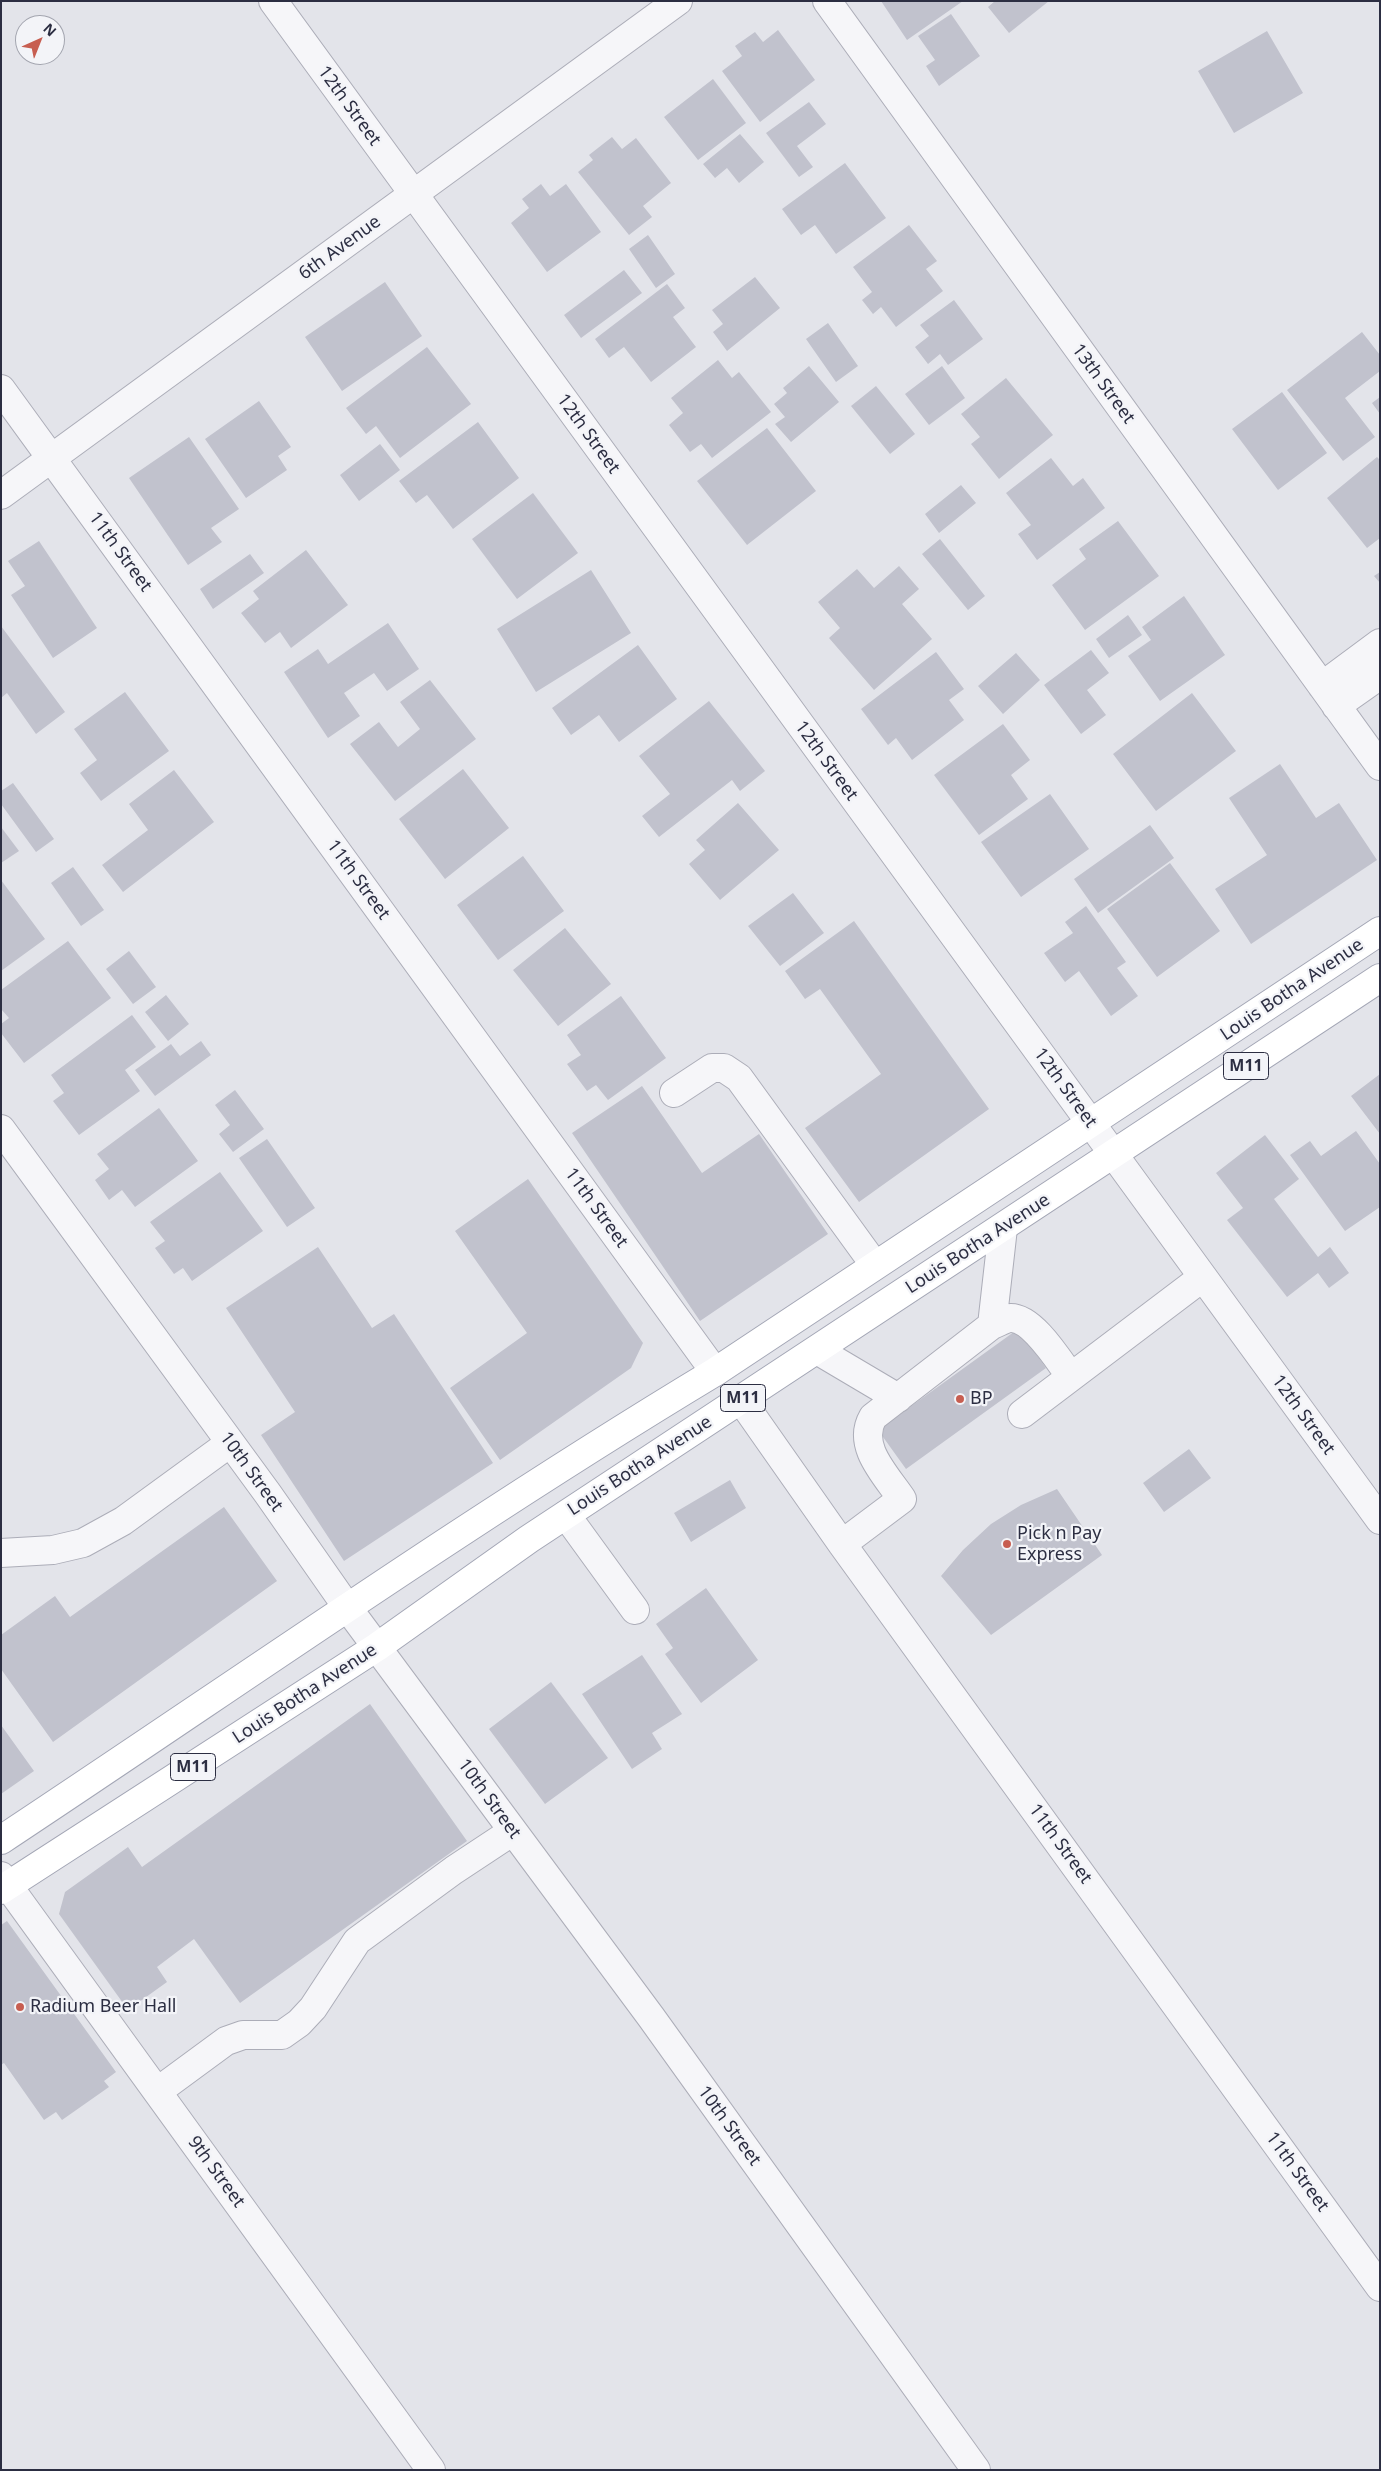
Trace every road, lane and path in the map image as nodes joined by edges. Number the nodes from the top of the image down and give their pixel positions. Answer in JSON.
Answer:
{"nodes":[{"id":1,"x":273,"y":1,"type":"edge"},
{"id":2,"x":678,"y":1,"type":"edge"},
{"id":3,"x":827,"y":1,"type":"edge"},
{"id":4,"x":413,"y":194,"type":"junction"},
{"id":5,"x":1,"y":389,"type":"edge"},
{"id":6,"x":52,"y":458,"type":"junction"},
{"id":7,"x":1,"y":495,"type":"edge"},
{"id":8,"x":1380,"y":643,"type":"edge"},
{"id":9,"x":1380,"y":675,"type":"edge"},
{"id":10,"x":1329,"y":696,"type":"junction"},
{"id":11,"x":1380,"y":766,"type":"edge"},
{"id":12,"x":1380,"y":931,"type":"edge"},
{"id":13,"x":1380,"y":978,"type":"edge"},
{"id":14,"x":674,"y":1093,"type":"dead end"},
{"id":15,"x":1089,"y":1122,"type":"junction"},
{"id":16,"x":1,"y":1129,"type":"edge"},
{"id":17,"x":1113,"y":1155,"type":"junction"},
{"id":18,"x":1003,"y":1228,"type":"junction"},
{"id":19,"x":874,"y":1264,"type":"junction"},
{"id":20,"x":1202,"y":1277,"type":"junction"},
{"id":21,"x":992,"y":1325,"type":"junction"},
{"id":22,"x":816,"y":1350,"type":"junction"},
{"id":23,"x":714,"y":1372,"type":"junction"},
{"id":24,"x":1071,"y":1377,"type":"junction"},
{"id":25,"x":898,"y":1398,"type":"junction"},
{"id":26,"x":741,"y":1400,"type":"junction"},
{"id":27,"x":1022,"y":1414,"type":"dead end"},
{"id":28,"x":230,"y":1443,"type":"junction"},
{"id":29,"x":566,"y":1515,"type":"junction"},
{"id":30,"x":1380,"y":1520,"type":"edge"},
{"id":31,"x":842,"y":1544,"type":"junction"},
{"id":32,"x":1,"y":1553,"type":"edge"},
{"id":33,"x":347,"y":1608,"type":"junction"},
{"id":34,"x":635,"y":1610,"type":"dead end"},
{"id":35,"x":377,"y":1647,"type":"junction"},
{"id":36,"x":513,"y":1831,"type":"junction"},
{"id":37,"x":1,"y":1840,"type":"edge"},
{"id":38,"x":4,"y":1884,"type":"edge"},
{"id":39,"x":158,"y":2091,"type":"junction"},
{"id":40,"x":1380,"y":2287,"type":"edge"},
{"id":41,"x":431,"y":2470,"type":"edge"},
{"id":42,"x":976,"y":2470,"type":"edge"}],
"edges":[{"from":1,"to":4,"type":"street","name":"12th Street"},
{"from":2,"to":4,"type":"street","name":"6th Avenue"},
{"from":3,"to":10,"type":"street","name":"13th Street"},
{"from":4,"to":6,"type":"street","name":"6th Avenue"},
{"from":4,"to":15,"type":"street","name":"12th Street"},
{"from":5,"to":6,"type":"street","name":"11th Street"},
{"from":6,"to":7,"type":"street","name":"6th Avenue"},
{"from":6,"to":23,"type":"street","name":"11th Street"},
{"from":8,"to":10,"type":"street"},
{"from":9,"to":10,"type":"street"},
{"from":10,"to":11,"type":"street","name":"13th Street"},
{"from":12,"to":15,"type":"main road","name":"Louis Botha Avenue","number":"M11"},
{"from":13,"to":17,"type":"main road","name":"Louis Botha Avenue","number":"M11"},
{"from":14,"to":19,"type":"street"},
{"from":15,"to":17,"type":"street","name":"12th Street"},
{"from":15,"to":19,"type":"main road","name":"Louis Botha Avenue","number":"M11"},
{"from":16,"to":28,"type":"street","name":"10th Street"},
{"from":17,"to":18,"type":"main road","name":"Louis Botha Avenue","number":"M11"},
{"from":17,"to":20,"type":"street","name":"12th Street"},
{"from":18,"to":21,"type":"street"},
{"from":18,"to":22,"type":"main road","name":"Louis Botha Avenue","number":"M11"},
{"from":19,"to":23,"type":"main road","name":"Louis Botha Avenue","number":"M11"},
{"from":20,"to":24,"type":"street"},
{"from":20,"to":30,"type":"street","name":"12th Street"},
{"from":21,"to":24,"type":"street"},
{"from":21,"to":25,"type":"street"},
{"from":22,"to":25,"type":"street"},
{"from":22,"to":26,"type":"main road","name":"Louis Botha Avenue","number":"M11"},
{"from":23,"to":33,"type":"main road","name":"Louis Botha Avenue","number":"M11"},
{"from":24,"to":27,"type":"street"},
{"from":25,"to":31,"type":"street"},
{"from":26,"to":29,"type":"main road","name":"Louis Botha Avenue","number":"M11"},
{"from":26,"to":31,"type":"street","name":"11th Street"},
{"from":28,"to":32,"type":"street"},
{"from":28,"to":33,"type":"street","name":"10th Street"},
{"from":29,"to":34,"type":"street"},
{"from":29,"to":35,"type":"main road","name":"Louis Botha Avenue","number":"M11"},
{"from":31,"to":40,"type":"street","name":"11th Street"},
{"from":33,"to":35,"type":"street","name":"10th Street"},
{"from":33,"to":37,"type":"main road","name":"Louis Botha Avenue","number":"M11"},
{"from":35,"to":36,"type":"street","name":"10th Street"},
{"from":35,"to":38,"type":"main road","name":"Louis Botha Avenue","number":"M11"},
{"from":36,"to":39,"type":"street"},
{"from":36,"to":42,"type":"street","name":"10th Street"},
{"from":38,"to":39,"type":"street","name":"9th Street"},
{"from":39,"to":41,"type":"street","name":"9th Street"}]}
